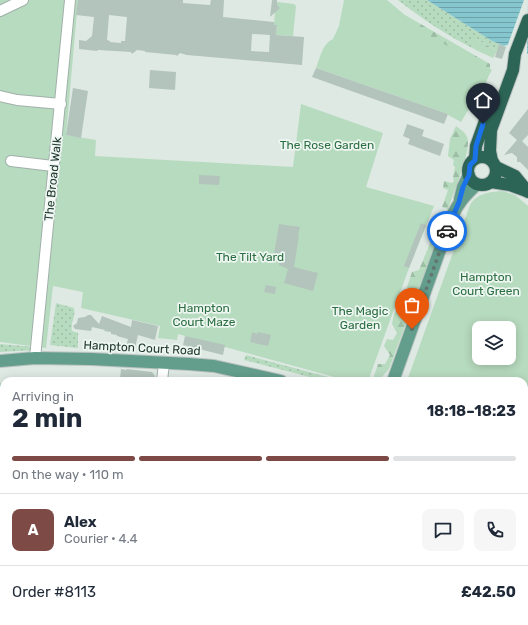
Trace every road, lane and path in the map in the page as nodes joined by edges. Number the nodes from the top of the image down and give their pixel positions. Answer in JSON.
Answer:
{"nodes":[{"id":1,"x":23,"y":0,"type":"edge"},
{"id":2,"x":70,"y":0,"type":"edge"},
{"id":3,"x":0,"y":11,"type":"edge"},
{"id":4,"x":528,"y":20,"type":"edge"},
{"id":5,"x":516,"y":52,"type":"junction"},
{"id":6,"x":0,"y":96,"type":"edge"},
{"id":7,"x":61,"y":104,"type":"junction"},
{"id":8,"x":475,"y":160,"type":"junction"},
{"id":9,"x":11,"y":162,"type":"dead end"},
{"id":10,"x":494,"y":164,"type":"junction"},
{"id":11,"x":54,"y":166,"type":"junction"},
{"id":12,"x":473,"y":180,"type":"junction"},
{"id":13,"x":490,"y":182,"type":"junction"},
{"id":14,"x":528,"y":192,"type":"edge"},
{"id":15,"x":35,"y":358,"type":"junction"},
{"id":16,"x":0,"y":361,"type":"edge"},
{"id":17,"x":164,"y":363,"type":"junction"},
{"id":18,"x":162,"y":377,"type":"edge"},
{"id":19,"x":263,"y":377,"type":"edge"},
{"id":20,"x":394,"y":377,"type":"edge"}],
"edges":[{"from":1,"to":3,"type":"street"},
{"from":2,"to":7,"type":"street","name":"The Broad Walk"},
{"from":4,"to":5,"type":"highway"},
{"from":5,"to":8,"type":"highway"},
{"from":5,"to":10,"type":"highway"},
{"from":6,"to":7,"type":"street"},
{"from":7,"to":11,"type":"street","name":"The Broad Walk"},
{"from":8,"to":10,"type":"highway"},
{"from":8,"to":12,"type":"highway"},
{"from":9,"to":11,"type":"street"},
{"from":10,"to":13,"type":"highway"},
{"from":10,"to":14,"type":"highway"},
{"from":11,"to":15,"type":"street","name":"The Broad Walk"},
{"from":12,"to":13,"type":"highway"},
{"from":12,"to":20,"type":"main road"},
{"from":13,"to":14,"type":"highway"},
{"from":15,"to":16,"type":"main road","name":"Hampton Court Road"},
{"from":15,"to":17,"type":"main road","name":"Hampton Court Road"},
{"from":17,"to":18,"type":"street"},
{"from":17,"to":19,"type":"main road","name":"Hampton Court Road"}]}
